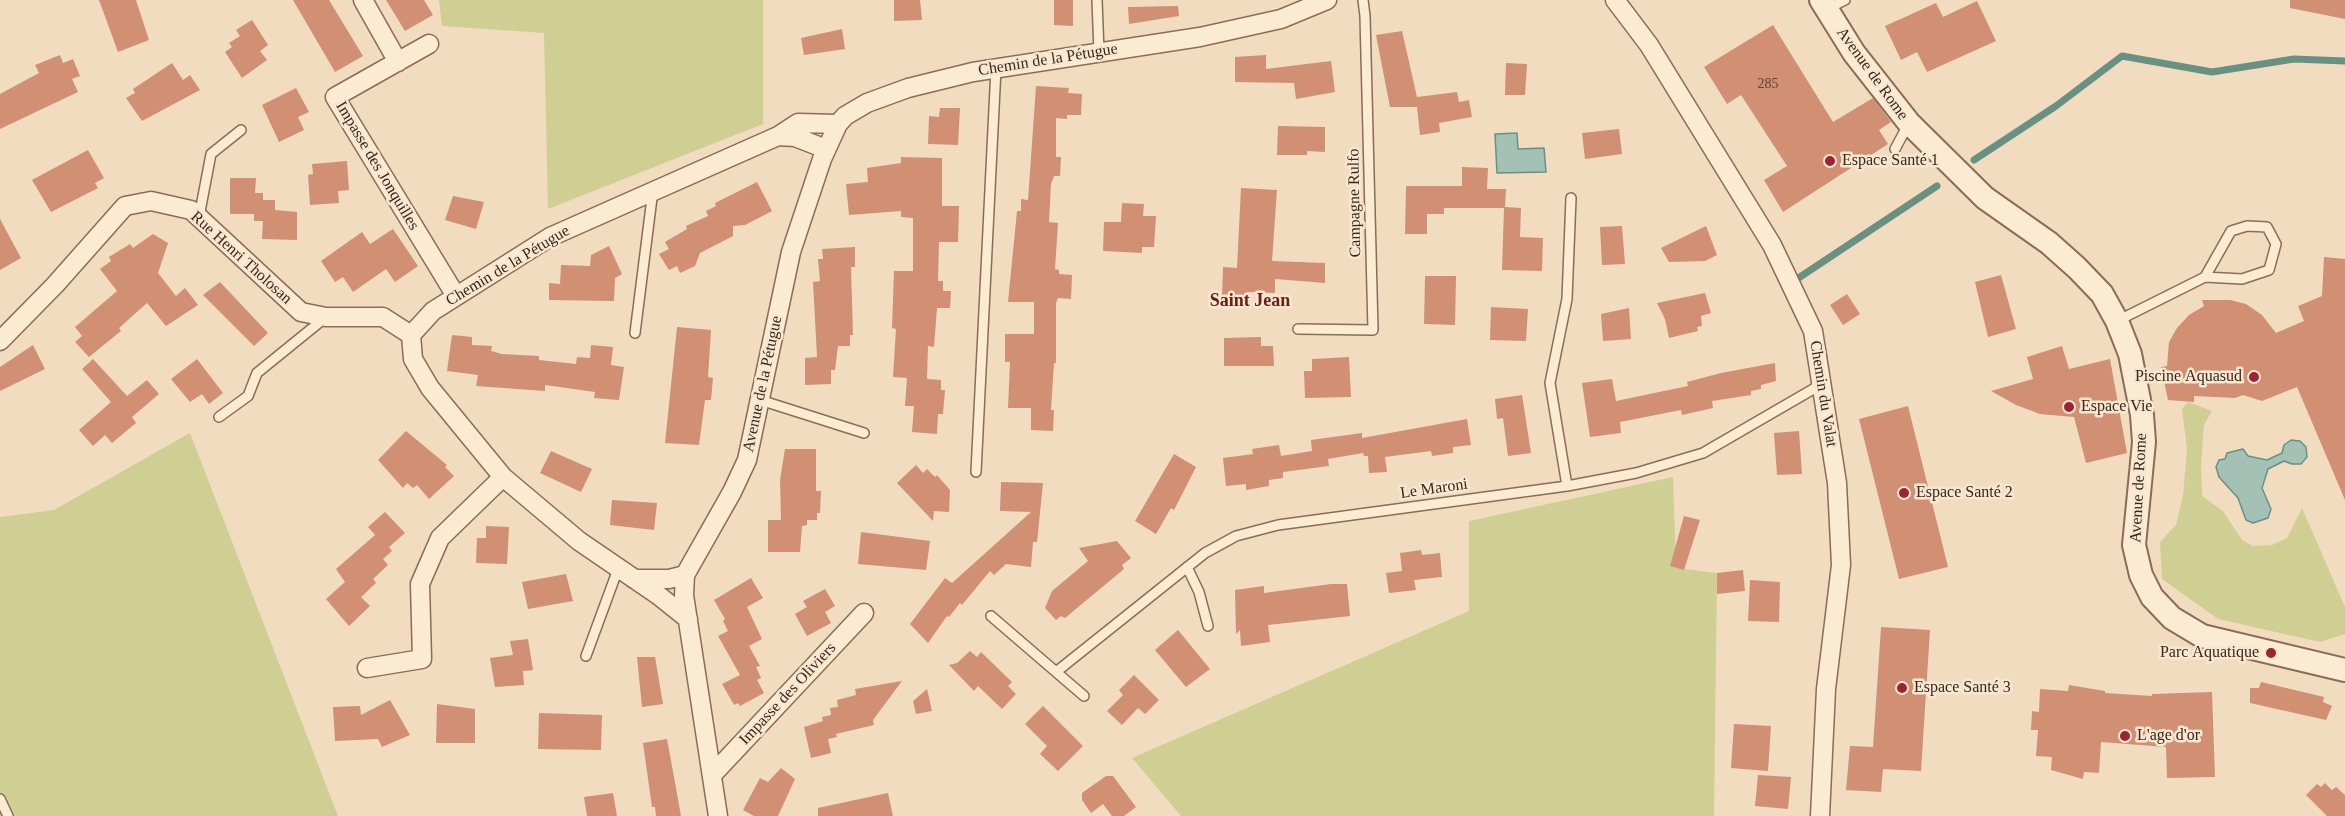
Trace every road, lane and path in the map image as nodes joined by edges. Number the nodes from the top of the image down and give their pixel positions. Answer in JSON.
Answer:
{"nodes":[{"id":1,"x":363,"y":0,"type":"edge"},
{"id":2,"x":1097,"y":0,"type":"edge"},
{"id":3,"x":1327,"y":0,"type":"edge"},
{"id":4,"x":1363,"y":0,"type":"edge"},
{"id":5,"x":1614,"y":0,"type":"edge"},
{"id":6,"x":1831,"y":3,"type":"edge"},
{"id":7,"x":429,"y":44,"type":"dead end"},
{"id":8,"x":1099,"y":52,"type":"junction"},
{"id":9,"x":398,"y":62,"type":"junction"},
{"id":10,"x":996,"y":68,"type":"junction"},
{"id":11,"x":1909,"y":123,"type":"junction"},
{"id":12,"x":838,"y":124,"type":"junction"},
{"id":13,"x":241,"y":129,"type":"dead end"},
{"id":14,"x":778,"y":136,"type":"junction"},
{"id":15,"x":826,"y":149,"type":"junction"},
{"id":16,"x":1894,"y":149,"type":"dead end"},
{"id":17,"x":653,"y":190,"type":"junction"},
{"id":18,"x":1571,"y":198,"type":"dead end"},
{"id":19,"x":199,"y":218,"type":"junction"},
{"id":20,"x":2205,"y":277,"type":"junction"},
{"id":21,"x":456,"y":296,"type":"junction"},
{"id":22,"x":326,"y":317,"type":"junction"},
{"id":23,"x":2117,"y":321,"type":"junction"},
{"id":24,"x":1298,"y":329,"type":"dead end"},
{"id":25,"x":635,"y":333,"type":"dead end"},
{"id":26,"x":411,"y":335,"type":"junction"},
{"id":27,"x":0,"y":340,"type":"edge"},
{"id":28,"x":1822,"y":384,"type":"junction"},
{"id":29,"x":760,"y":400,"type":"junction"},
{"id":30,"x":219,"y":417,"type":"dead end"},
{"id":31,"x":864,"y":433,"type":"dead end"},
{"id":32,"x":976,"y":472,"type":"dead end"},
{"id":33,"x":503,"y":477,"type":"junction"},
{"id":34,"x":1567,"y":486,"type":"junction"},
{"id":35,"x":1187,"y":567,"type":"junction"},
{"id":36,"x":626,"y":574,"type":"junction"},
{"id":37,"x":685,"y":581,"type":"junction"},
{"id":38,"x":658,"y":595,"type":"junction"},
{"id":39,"x":864,"y":613,"type":"dead end"},
{"id":40,"x":992,"y":615,"type":"dead end"},
{"id":41,"x":688,"y":619,"type":"junction"},
{"id":42,"x":1208,"y":626,"type":"dead end"},
{"id":43,"x":586,"y":656,"type":"dead end"},
{"id":44,"x":367,"y":668,"type":"dead end"},
{"id":45,"x":2345,"y":670,"type":"edge"},
{"id":46,"x":1056,"y":672,"type":"junction"},
{"id":47,"x":1084,"y":696,"type":"dead end"},
{"id":48,"x":712,"y":775,"type":"junction"},
{"id":49,"x":0,"y":799,"type":"edge"},
{"id":50,"x":8,"y":816,"type":"edge"},
{"id":51,"x":718,"y":816,"type":"edge"},
{"id":52,"x":1820,"y":816,"type":"edge"}],
"edges":[{"from":1,"to":9,"type":"street"},
{"from":2,"to":8,"type":"lane"},
{"from":3,"to":8,"type":"street","name":"Chemin de la Pétugue"},
{"from":4,"to":24,"type":"lane","name":"Campagne Rulfo"},
{"from":5,"to":28,"type":"street","name":"Chemin du Valat"},
{"from":6,"to":11,"type":"street","name":"Avenue de Rome"},
{"from":7,"to":9,"type":"street","name":"Impasse des Jonquilles"},
{"from":8,"to":10,"type":"street","name":"Chemin de la Pétugue"},
{"from":9,"to":21,"type":"street","name":"Impasse des Jonquilles"},
{"from":10,"to":12,"type":"street","name":"Chemin de la Pétugue"},
{"from":10,"to":32,"type":"lane"},
{"from":11,"to":16,"type":"lane"},
{"from":11,"to":23,"type":"street","name":"Avenue de Rome"},
{"from":12,"to":14,"type":"street","name":"Chemin de la Pétugue"},
{"from":12,"to":15,"type":"street","name":"Avenue de la Pétugue"},
{"from":13,"to":19,"type":"lane"},
{"from":14,"to":15,"type":"street"},
{"from":14,"to":17,"type":"street","name":"Chemin de la Pétugue"},
{"from":15,"to":29,"type":"street","name":"Avenue de la Pétugue"},
{"from":17,"to":21,"type":"street","name":"Chemin de la Pétugue"},
{"from":17,"to":25,"type":"lane"},
{"from":18,"to":34,"type":"lane"},
{"from":19,"to":22,"type":"street","name":"Rue Henri Tholosan"},
{"from":19,"to":27,"type":"street","name":"Rue Henri Tholosan"},
{"from":20,"to":20,"type":"lane"},
{"from":20,"to":23,"type":"lane"},
{"from":21,"to":26,"type":"street","name":"Chemin de la Pétugue"},
{"from":22,"to":26,"type":"street","name":"Rue Henri Tholosan"},
{"from":22,"to":30,"type":"lane"},
{"from":23,"to":45,"type":"street","name":"Avenue de Rome"},
{"from":26,"to":33,"type":"street"},
{"from":28,"to":34,"type":"lane","name":"Le Maroni"},
{"from":28,"to":52,"type":"street","name":"Chemin du Valat"},
{"from":29,"to":31,"type":"lane"},
{"from":29,"to":37,"type":"street","name":"Avenue de la Pétugue"},
{"from":33,"to":36,"type":"street"},
{"from":33,"to":44,"type":"street"},
{"from":34,"to":35,"type":"lane","name":"Le Maroni"},
{"from":35,"to":42,"type":"lane"},
{"from":35,"to":46,"type":"lane","name":"Le Maroni"},
{"from":36,"to":37,"type":"street"},
{"from":36,"to":38,"type":"street"},
{"from":36,"to":43,"type":"lane"},
{"from":37,"to":38,"type":"street"},
{"from":37,"to":41,"type":"street"},
{"from":38,"to":41,"type":"street"},
{"from":39,"to":48,"type":"street","name":"Impasse des Oliviers"},
{"from":40,"to":46,"type":"lane"},
{"from":41,"to":48,"type":"street"},
{"from":46,"to":47,"type":"lane"},
{"from":48,"to":51,"type":"street"},
{"from":49,"to":50,"type":"lane"}]}
